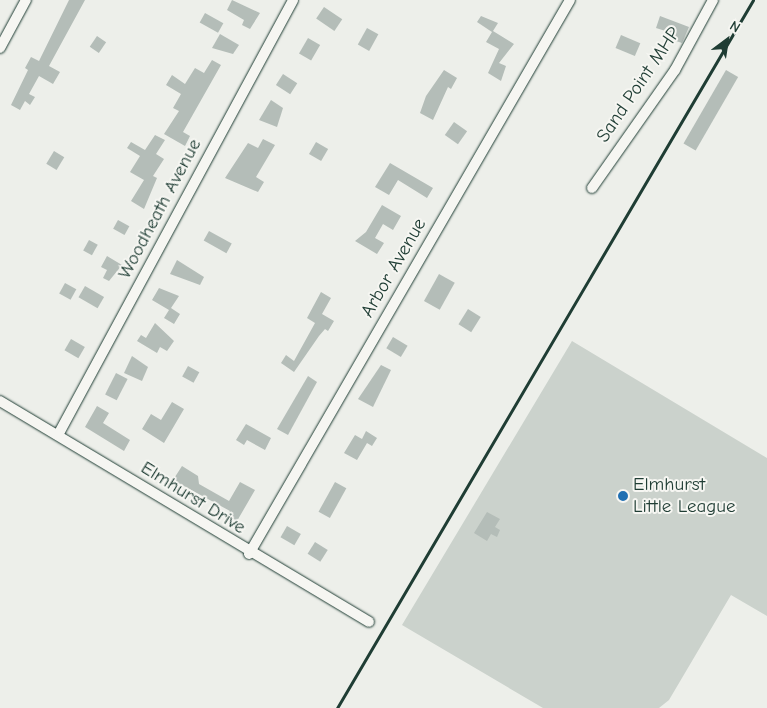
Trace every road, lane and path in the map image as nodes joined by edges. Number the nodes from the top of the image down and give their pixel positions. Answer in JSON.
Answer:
{"nodes":[{"id":1,"x":26,"y":0,"type":"edge"},
{"id":2,"x":292,"y":0,"type":"edge"},
{"id":3,"x":570,"y":0,"type":"edge"},
{"id":4,"x":713,"y":0,"type":"edge"},
{"id":5,"x":0,"y":48,"type":"edge"},
{"id":6,"x":592,"y":188,"type":"dead end"},
{"id":7,"x":0,"y":401,"type":"edge"},
{"id":8,"x":58,"y":435,"type":"junction"},
{"id":9,"x":249,"y":554,"type":"junction"},
{"id":10,"x":368,"y":622,"type":"dead end"}],
"edges":[{"from":1,"to":5,"type":"street"},
{"from":2,"to":8,"type":"street","name":"Woodheath Avenue"},
{"from":3,"to":9,"type":"street","name":"Arbor Avenue"},
{"from":4,"to":6,"type":"street","name":"Sand Point MHP"},
{"from":7,"to":8,"type":"street","name":"Elmhurst Drive"},
{"from":8,"to":9,"type":"street","name":"Elmhurst Drive"},
{"from":9,"to":10,"type":"street","name":"Elmhurst Drive"}]}
